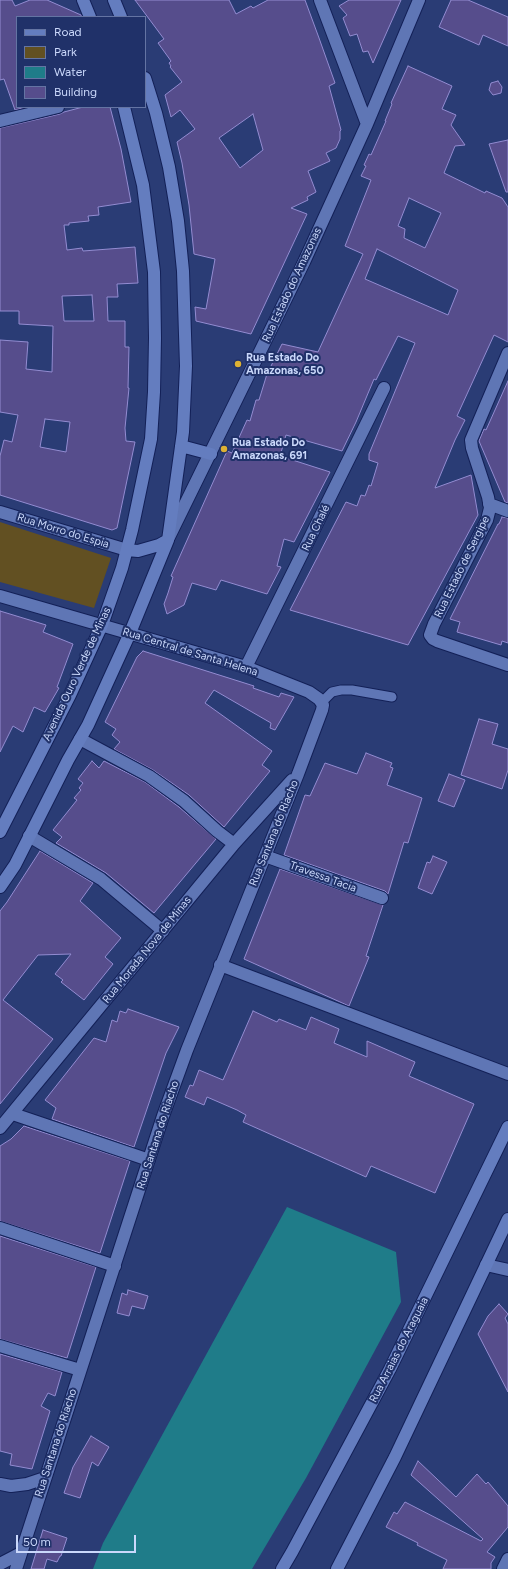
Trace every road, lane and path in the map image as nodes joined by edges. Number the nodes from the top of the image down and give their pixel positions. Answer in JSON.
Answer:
{"nodes":[{"id":1,"x":83,"y":0,"type":"edge"},
{"id":2,"x":114,"y":0,"type":"edge"},
{"id":3,"x":320,"y":0,"type":"edge"},
{"id":4,"x":419,"y":0,"type":"edge"},
{"id":5,"x":90,"y":16,"type":"edge"},
{"id":6,"x":121,"y":16,"type":"edge"},
{"id":7,"x":146,"y":81,"type":"edge"},
{"id":8,"x":54,"y":108,"type":"edge"},
{"id":9,"x":124,"y":108,"type":"edge"},
{"id":10,"x":0,"y":121,"type":"edge"},
{"id":11,"x":367,"y":124,"type":"junction"},
{"id":12,"x":508,"y":353,"type":"edge"},
{"id":13,"x":384,"y":388,"type":"dead end"},
{"id":14,"x":181,"y":446,"type":"junction"},
{"id":15,"x":211,"y":454,"type":"junction"},
{"id":16,"x":490,"y":504,"type":"junction"},
{"id":17,"x":508,"y":511,"type":"edge"},
{"id":18,"x":0,"y":512,"type":"edge"},
{"id":19,"x":168,"y":540,"type":"junction"},
{"id":20,"x":127,"y":550,"type":"junction"},
{"id":21,"x":0,"y":596,"type":"edge"},
{"id":22,"x":102,"y":625,"type":"junction"},
{"id":23,"x":130,"y":633,"type":"junction"},
{"id":24,"x":508,"y":665,"type":"edge"},
{"id":25,"x":246,"y":667,"type":"junction"},
{"id":26,"x":392,"y":697,"type":"dead end"},
{"id":27,"x":322,"y":706,"type":"junction"},
{"id":28,"x":80,"y":739,"type":"junction"},
{"id":29,"x":298,"y":774,"type":"junction"},
{"id":30,"x":0,"y":832,"type":"edge"},
{"id":31,"x":29,"y":836,"type":"junction"},
{"id":32,"x":234,"y":844,"type":"junction"},
{"id":33,"x":265,"y":856,"type":"junction"},
{"id":34,"x":0,"y":887,"type":"edge"},
{"id":35,"x":382,"y":898,"type":"dead end"},
{"id":36,"x":163,"y":931,"type":"junction"},
{"id":37,"x":220,"y":965,"type":"junction"},
{"id":38,"x":508,"y":1074,"type":"edge"},
{"id":39,"x":13,"y":1114,"type":"junction"},
{"id":40,"x":508,"y":1126,"type":"edge"},
{"id":41,"x":0,"y":1128,"type":"edge"},
{"id":42,"x":149,"y":1160,"type":"junction"},
{"id":43,"x":508,"y":1219,"type":"edge"},
{"id":44,"x":0,"y":1228,"type":"edge"},
{"id":45,"x":486,"y":1265,"type":"junction"},
{"id":46,"x":115,"y":1266,"type":"junction"},
{"id":47,"x":508,"y":1270,"type":"edge"},
{"id":48,"x":0,"y":1346,"type":"edge"},
{"id":49,"x":80,"y":1370,"type":"junction"},
{"id":50,"x":45,"y":1478,"type":"junction"},
{"id":51,"x":0,"y":1484,"type":"edge"},
{"id":52,"x":21,"y":1552,"type":"junction"},
{"id":53,"x":0,"y":1564,"type":"edge"},
{"id":54,"x":16,"y":1569,"type":"edge"},
{"id":55,"x":282,"y":1569,"type":"edge"},
{"id":56,"x":337,"y":1569,"type":"edge"}],
"edges":[{"from":1,"to":5,"type":"street"},
{"from":2,"to":6,"type":"street"},
{"from":3,"to":11,"type":"street"},
{"from":4,"to":11,"type":"street","name":"Rua Estado do Amazonas"},
{"from":7,"to":14,"type":"street"},
{"from":8,"to":10,"type":"street"},
{"from":9,"to":20,"type":"street","name":"Avenida Ouro Verde de Minas"},
{"from":11,"to":15,"type":"street","name":"Rua Estado do Amazonas"},
{"from":12,"to":16,"type":"street","name":"Rua Estado de Sergipe"},
{"from":13,"to":25,"type":"street","name":"Rua Chalé"},
{"from":14,"to":15,"type":"street"},
{"from":14,"to":19,"type":"street"},
{"from":15,"to":19,"type":"street","name":"Rua Estado do Amazonas"},
{"from":16,"to":17,"type":"street"},
{"from":16,"to":24,"type":"street","name":"Rua Estado de Sergipe"},
{"from":18,"to":20,"type":"street","name":"Rua Morro do Espia"},
{"from":19,"to":20,"type":"street"},
{"from":19,"to":23,"type":"street","name":"Rua Estado do Amazonas"},
{"from":20,"to":22,"type":"street","name":"Avenida Ouro Verde de Minas"},
{"from":21,"to":22,"type":"street","name":"Rua Central de Santa Helena"},
{"from":22,"to":23,"type":"street","name":"Rua Central de Santa Helena"},
{"from":22,"to":30,"type":"street","name":"Avenida Ouro Verde de Minas"},
{"from":23,"to":25,"type":"street","name":"Rua Central de Santa Helena"},
{"from":23,"to":28,"type":"street"},
{"from":25,"to":27,"type":"street","name":"Rua Central de Santa Helena"},
{"from":26,"to":27,"type":"lane"},
{"from":27,"to":29,"type":"street","name":"Rua Santana do Riacho"},
{"from":28,"to":31,"type":"street"},
{"from":28,"to":32,"type":"street"},
{"from":29,"to":32,"type":"street","name":"Rua Morada Nova de Minas"},
{"from":29,"to":33,"type":"street","name":"Rua Santana do Riacho"},
{"from":31,"to":34,"type":"street"},
{"from":31,"to":36,"type":"street"},
{"from":32,"to":36,"type":"street","name":"Rua Morada Nova de Minas"},
{"from":33,"to":35,"type":"street","name":"Travessa Tacia"},
{"from":33,"to":37,"type":"street","name":"Rua Santana do Riacho"},
{"from":36,"to":39,"type":"street","name":"Rua Morada Nova de Minas"},
{"from":37,"to":38,"type":"street"},
{"from":37,"to":42,"type":"street","name":"Rua Santana do Riacho"},
{"from":39,"to":41,"type":"street","name":"Rua Morada Nova de Minas"},
{"from":39,"to":42,"type":"street"},
{"from":40,"to":55,"type":"street","name":"Rua Arraias do Araguaia"},
{"from":42,"to":46,"type":"street","name":"Rua Santana do Riacho"},
{"from":43,"to":45,"type":"street"},
{"from":44,"to":46,"type":"street"},
{"from":45,"to":47,"type":"street"},
{"from":45,"to":56,"type":"street"},
{"from":46,"to":49,"type":"street","name":"Rua Santana do Riacho"},
{"from":48,"to":49,"type":"street"},
{"from":49,"to":50,"type":"street","name":"Rua Santana do Riacho"},
{"from":50,"to":51,"type":"street"},
{"from":50,"to":52,"type":"street","name":"Rua Santana do Riacho"},
{"from":52,"to":53,"type":"street"},
{"from":52,"to":54,"type":"street","name":"Rua Santana do Riacho"}]}
